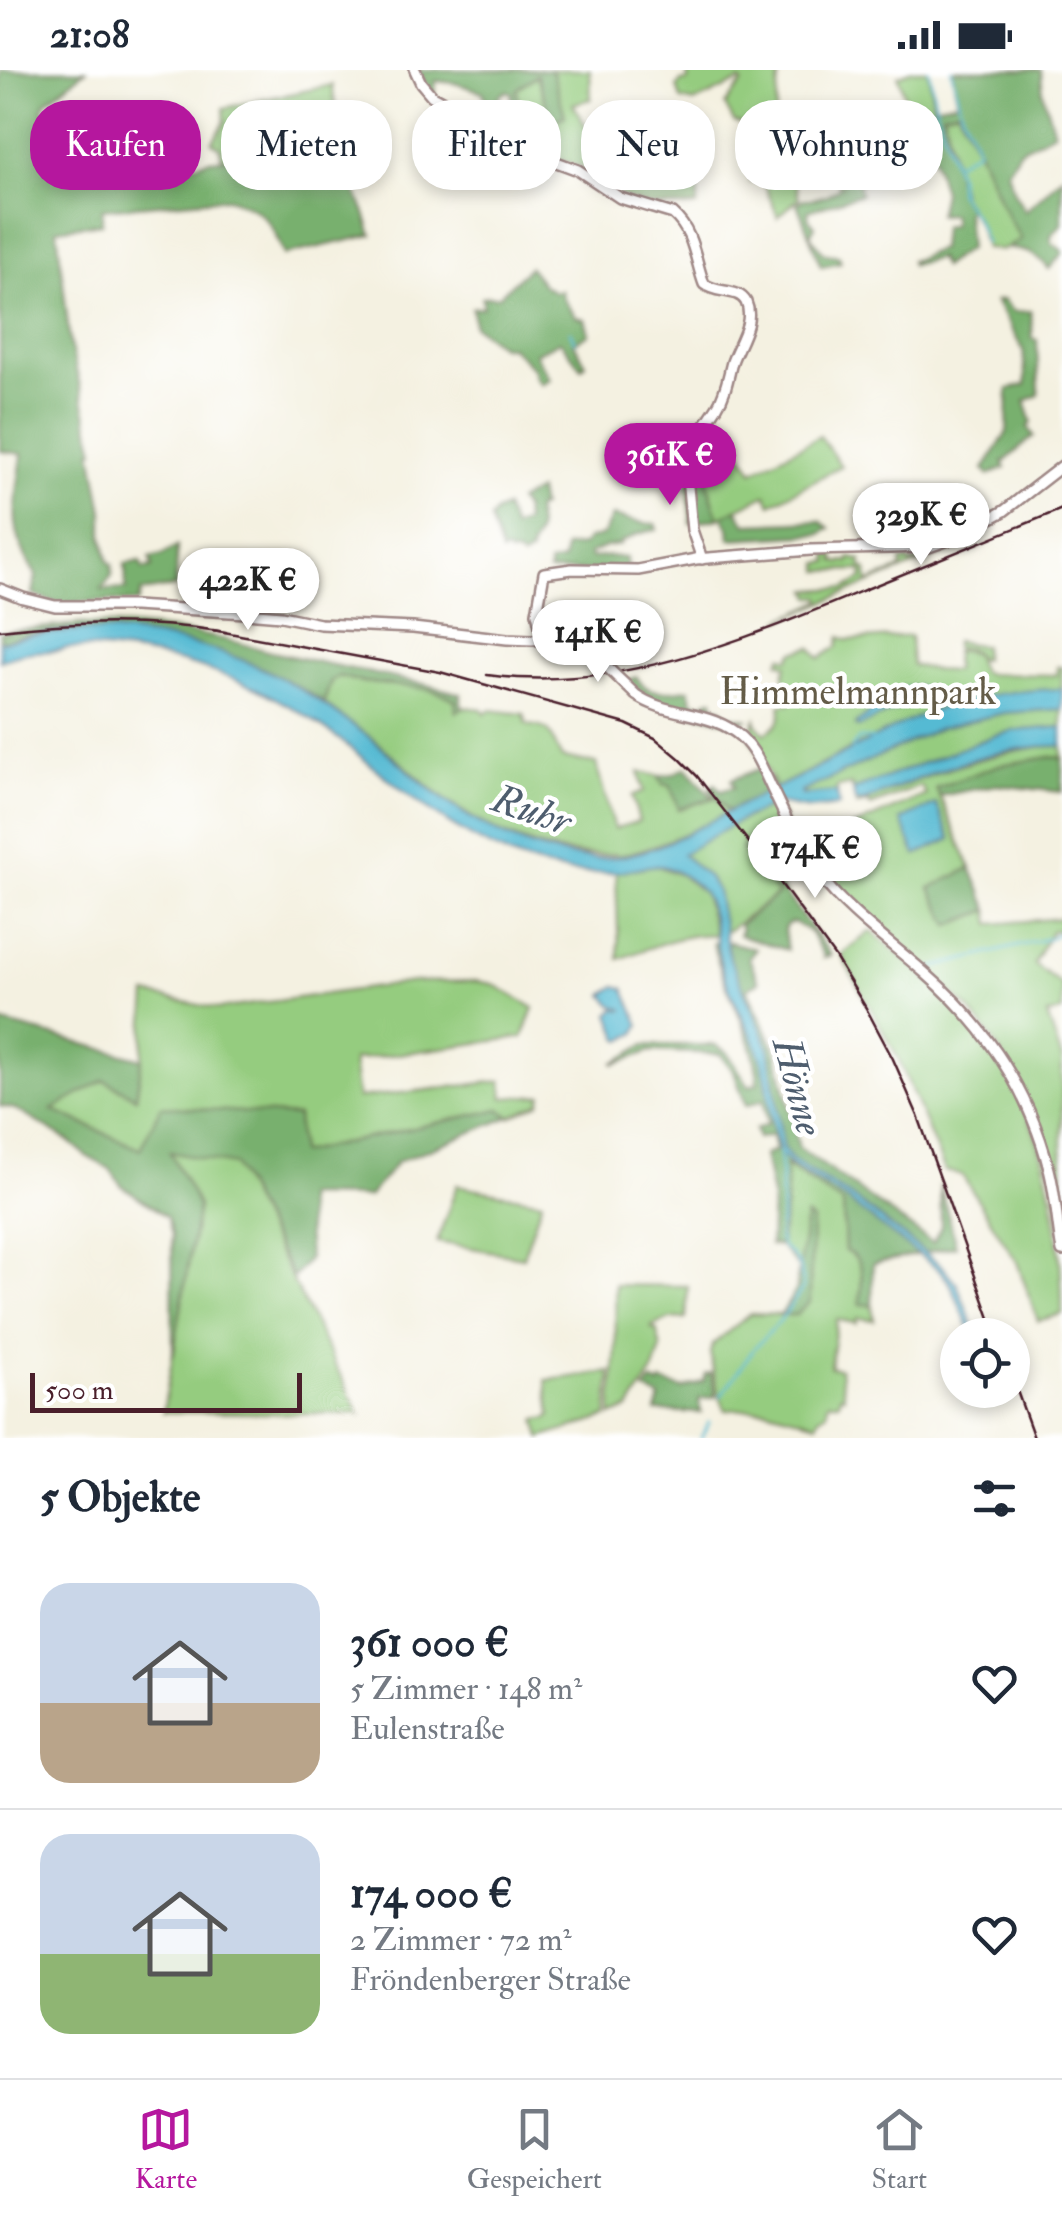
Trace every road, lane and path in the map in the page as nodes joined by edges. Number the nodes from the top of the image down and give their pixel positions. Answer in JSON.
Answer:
{"nodes":[{"id":1,"x":414,"y":70,"type":"edge"},
{"id":2,"x":1062,"y":466,"type":"edge"},
{"id":3,"x":696,"y":559,"type":"junction"},
{"id":4,"x":0,"y":589,"type":"edge"},
{"id":5,"x":543,"y":639,"type":"junction"},
{"id":6,"x":1062,"y":1251,"type":"edge"}],
"edges":[{"from":1,"to":3,"type":"main road"},
{"from":2,"to":3,"type":"main road"},
{"from":3,"to":5,"type":"main road"},
{"from":4,"to":5,"type":"main road"},
{"from":5,"to":6,"type":"main road","bridge":true}]}
